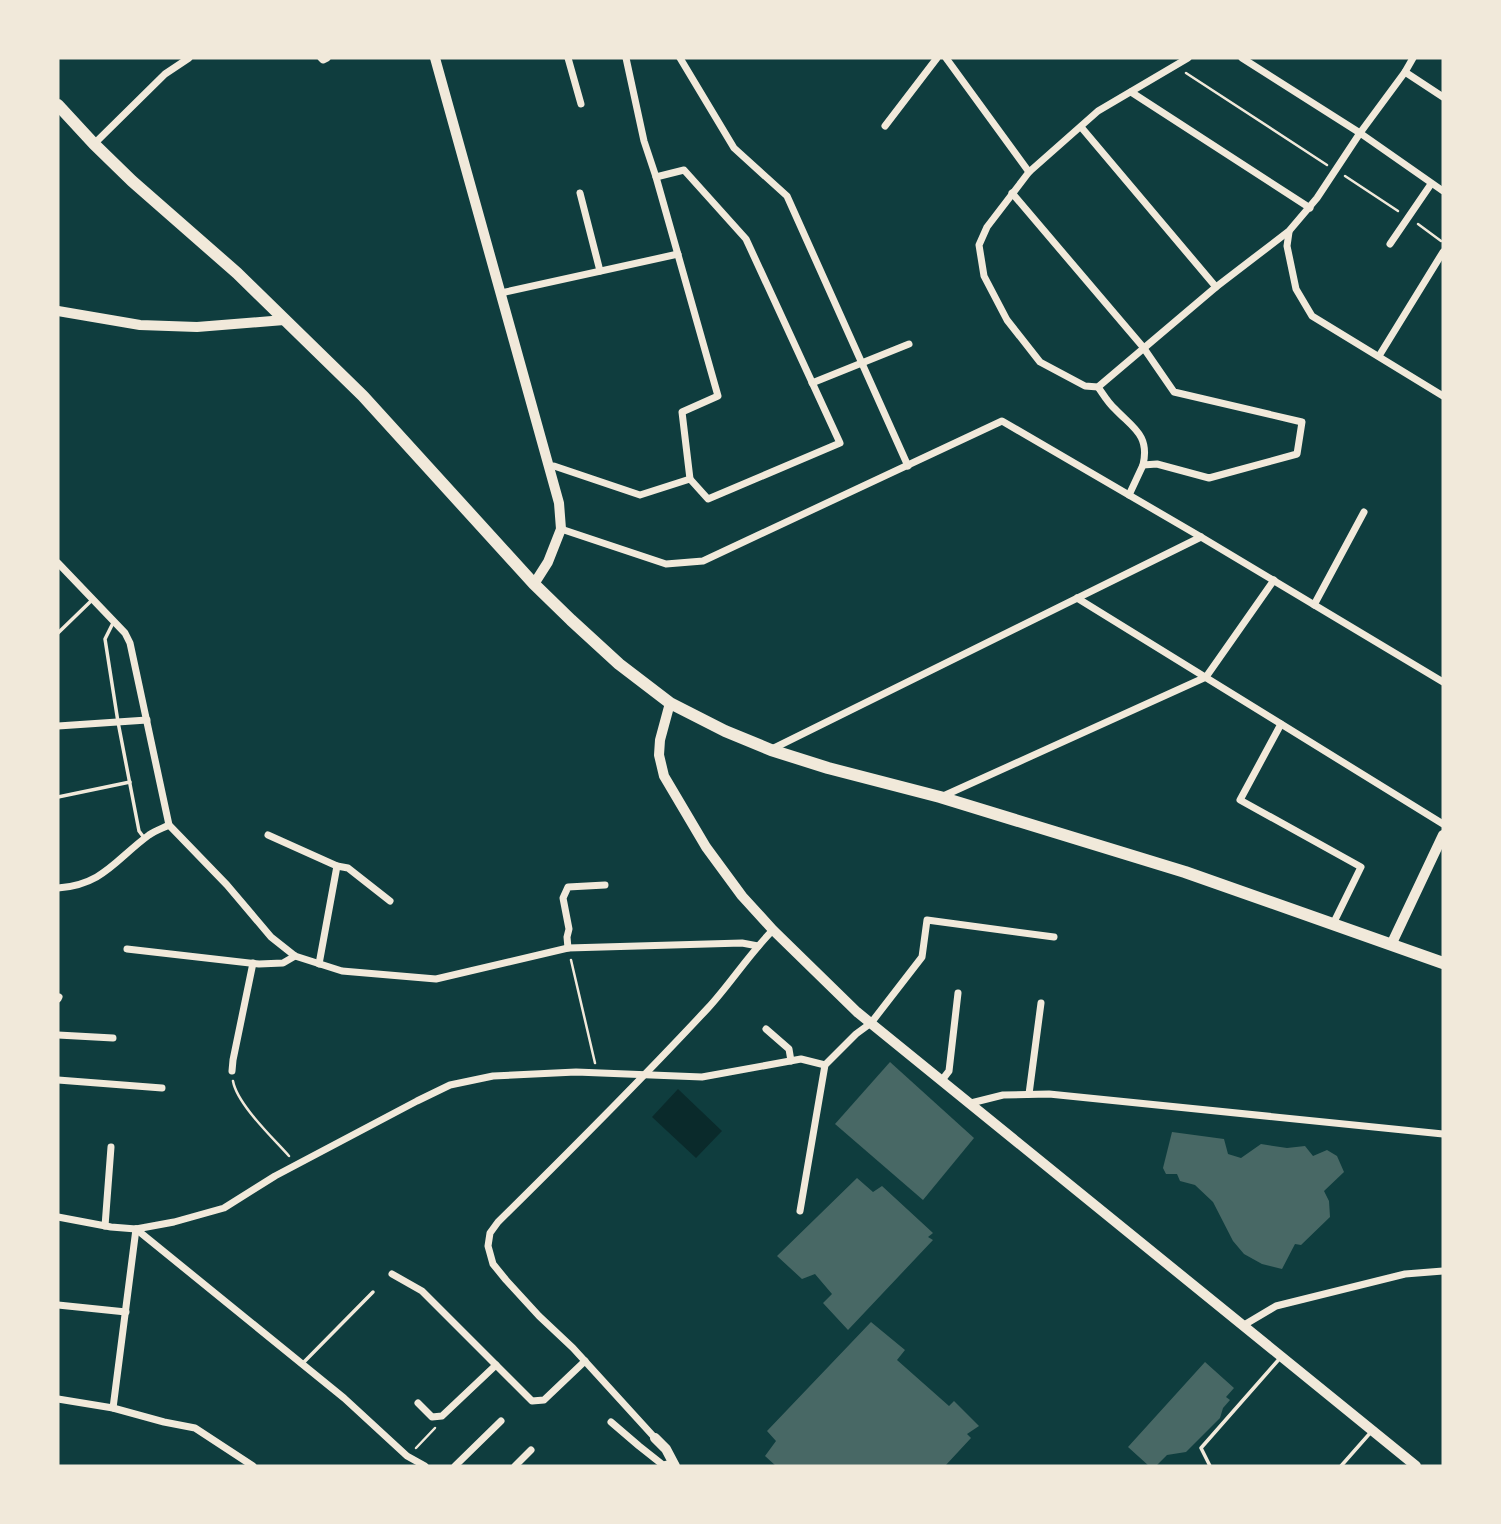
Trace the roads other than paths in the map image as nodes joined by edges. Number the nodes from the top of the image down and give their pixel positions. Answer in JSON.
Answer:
{"nodes":[{"id":1,"x":189,"y":58,"type":"edge"},
{"id":2,"x":321,"y":58,"type":"edge"},
{"id":3,"x":327,"y":58,"type":"edge"},
{"id":4,"x":435,"y":58,"type":"edge"},
{"id":5,"x":568,"y":58,"type":"edge"},
{"id":6,"x":626,"y":58,"type":"edge"},
{"id":7,"x":680,"y":58,"type":"edge"},
{"id":8,"x":937,"y":58,"type":"edge"},
{"id":9,"x":946,"y":58,"type":"edge"},
{"id":10,"x":1169,"y":58,"type":"edge"},
{"id":11,"x":1188,"y":58,"type":"edge"},
{"id":12,"x":1242,"y":58,"type":"edge"},
{"id":13,"x":1413,"y":58,"type":"edge"},
{"id":14,"x":1175,"y":66,"type":"junction"},
{"id":15,"x":1405,"y":72,"type":"junction"},
{"id":16,"x":1131,"y":92,"type":"junction"},
{"id":17,"x":1443,"y":97,"type":"edge"},
{"id":18,"x":581,"y":104,"type":"dead end"},
{"id":19,"x":58,"y":105,"type":"edge"},
{"id":20,"x":885,"y":126,"type":"dead end"},
{"id":21,"x":1081,"y":127,"type":"junction"},
{"id":22,"x":1360,"y":134,"type":"junction"},
{"id":23,"x":94,"y":144,"type":"junction"},
{"id":24,"x":1029,"y":172,"type":"junction"},
{"id":25,"x":656,"y":177,"type":"junction"},
{"id":26,"x":1431,"y":184,"type":"junction"},
{"id":27,"x":1443,"y":191,"type":"edge"},
{"id":28,"x":580,"y":193,"type":"dead end"},
{"id":29,"x":1012,"y":193,"type":"junction"},
{"id":30,"x":1310,"y":208,"type":"junction"},
{"id":31,"x":1289,"y":231,"type":"junction"},
{"id":32,"x":1390,"y":244,"type":"dead end"},
{"id":33,"x":1443,"y":252,"type":"edge"},
{"id":34,"x":678,"y":254,"type":"junction"},
{"id":35,"x":600,"y":271,"type":"junction"},
{"id":36,"x":1216,"y":287,"type":"junction"},
{"id":37,"x":501,"y":293,"type":"junction"},
{"id":38,"x":58,"y":311,"type":"edge"},
{"id":39,"x":284,"y":320,"type":"junction"},
{"id":40,"x":909,"y":344,"type":"dead end"},
{"id":41,"x":1143,"y":348,"type":"junction"},
{"id":42,"x":1379,"y":356,"type":"junction"},
{"id":43,"x":862,"y":362,"type":"junction"},
{"id":44,"x":813,"y":383,"type":"junction"},
{"id":45,"x":1098,"y":387,"type":"junction"},
{"id":46,"x":1443,"y":396,"type":"edge"},
{"id":47,"x":1143,"y":465,"type":"junction"},
{"id":48,"x":554,"y":466,"type":"dead end"},
{"id":49,"x":908,"y":466,"type":"junction"},
{"id":50,"x":690,"y":479,"type":"junction"},
{"id":51,"x":1129,"y":495,"type":"junction"},
{"id":52,"x":1364,"y":512,"type":"dead end"},
{"id":53,"x":561,"y":529,"type":"junction"},
{"id":54,"x":1201,"y":537,"type":"junction"},
{"id":55,"x":58,"y":562,"type":"edge"},
{"id":56,"x":1274,"y":580,"type":"junction"},
{"id":57,"x":534,"y":584,"type":"junction"},
{"id":58,"x":1077,"y":598,"type":"junction"},
{"id":59,"x":93,"y":599,"type":"junction"},
{"id":60,"x":1314,"y":605,"type":"junction"},
{"id":61,"x":114,"y":621,"type":"junction"},
{"id":62,"x":58,"y":633,"type":"edge"},
{"id":63,"x":1206,"y":677,"type":"junction"},
{"id":64,"x":1443,"y":682,"type":"edge"},
{"id":65,"x":670,"y":703,"type":"junction"},
{"id":66,"x":147,"y":720,"type":"junction"},
{"id":67,"x":118,"y":722,"type":"junction"},
{"id":68,"x":1281,"y":724,"type":"junction"},
{"id":69,"x":58,"y":726,"type":"edge"},
{"id":70,"x":771,"y":750,"type":"junction"},
{"id":71,"x":130,"y":782,"type":"junction"},
{"id":72,"x":58,"y":797,"type":"edge"},
{"id":73,"x":940,"y":797,"type":"junction"},
{"id":74,"x":1443,"y":824,"type":"edge"},
{"id":75,"x":169,"y":825,"type":"junction"},
{"id":76,"x":268,"y":835,"type":"dead end"},
{"id":77,"x":1443,"y":835,"type":"edge"},
{"id":78,"x":145,"y":839,"type":"junction"},
{"id":79,"x":337,"y":866,"type":"junction"},
{"id":80,"x":606,"y":885,"type":"dead end"},
{"id":81,"x":58,"y":887,"type":"edge"},
{"id":82,"x":390,"y":901,"type":"dead end"},
{"id":83,"x":1332,"y":925,"type":"junction"},
{"id":84,"x":773,"y":930,"type":"junction"},
{"id":85,"x":1054,"y":937,"type":"dead end"},
{"id":86,"x":1391,"y":945,"type":"junction"},
{"id":87,"x":758,"y":946,"type":"junction"},
{"id":88,"x":569,"y":948,"type":"junction"},
{"id":89,"x":127,"y":949,"type":"dead end"},
{"id":90,"x":295,"y":956,"type":"junction"},
{"id":91,"x":253,"y":963,"type":"junction"},
{"id":92,"x":1443,"y":963,"type":"edge"},
{"id":93,"x":319,"y":964,"type":"junction"},
{"id":94,"x":958,"y":993,"type":"dead end"},
{"id":95,"x":1041,"y":1003,"type":"dead end"},
{"id":96,"x":871,"y":1023,"type":"junction"},
{"id":97,"x":766,"y":1030,"type":"dead end"},
{"id":98,"x":58,"y":1035,"type":"edge"},
{"id":99,"x":113,"y":1038,"type":"dead end"},
{"id":100,"x":791,"y":1061,"type":"junction"},
{"id":101,"x":825,"y":1065,"type":"junction"},
{"id":102,"x":233,"y":1070,"type":"road end"},
{"id":103,"x":647,"y":1074,"type":"junction"},
{"id":104,"x":58,"y":1080,"type":"edge"},
{"id":105,"x":942,"y":1080,"type":"junction"},
{"id":106,"x":162,"y":1088,"type":"dead end"},
{"id":107,"x":1029,"y":1094,"type":"junction"},
{"id":108,"x":971,"y":1103,"type":"junction"},
{"id":109,"x":1443,"y":1134,"type":"edge"},
{"id":110,"x":111,"y":1147,"type":"dead end"},
{"id":111,"x":800,"y":1211,"type":"dead end"},
{"id":112,"x":58,"y":1217,"type":"edge"},
{"id":113,"x":105,"y":1226,"type":"junction"},
{"id":114,"x":136,"y":1229,"type":"junction"},
{"id":115,"x":1443,"y":1271,"type":"edge"},
{"id":116,"x":392,"y":1274,"type":"dead end"},
{"id":117,"x":373,"y":1292,"type":"dead end"},
{"id":118,"x":58,"y":1305,"type":"edge"},
{"id":119,"x":126,"y":1312,"type":"junction"},
{"id":120,"x":1244,"y":1325,"type":"junction"},
{"id":121,"x":1282,"y":1356,"type":"junction"},
{"id":122,"x":585,"y":1361,"type":"junction"},
{"id":123,"x":302,"y":1364,"type":"junction"},
{"id":124,"x":496,"y":1365,"type":"junction"},
{"id":125,"x":58,"y":1399,"type":"edge"},
{"id":126,"x":418,"y":1403,"type":"dead end"},
{"id":127,"x":113,"y":1408,"type":"junction"},
{"id":128,"x":500,"y":1421,"type":"dead end"},
{"id":129,"x":611,"y":1422,"type":"dead end"},
{"id":130,"x":1373,"y":1430,"type":"junction"},
{"id":131,"x":655,"y":1438,"type":"joint"},
{"id":132,"x":531,"y":1450,"type":"dead end"},
{"id":133,"x":674,"y":1465,"type":"edge"},
{"id":134,"x":253,"y":1466,"type":"edge"},
{"id":135,"x":425,"y":1466,"type":"edge"},
{"id":136,"x":455,"y":1466,"type":"edge"},
{"id":137,"x":515,"y":1466,"type":"edge"},
{"id":138,"x":1210,"y":1466,"type":"edge"},
{"id":139,"x":1341,"y":1466,"type":"edge"},
{"id":140,"x":1416,"y":1466,"type":"edge"}],
"edges":[{"from":1,"to":23,"type":"street"},
{"from":2,"to":3,"type":"street"},
{"from":4,"to":37,"type":"street"},
{"from":5,"to":18,"type":"street"},
{"from":6,"to":25,"type":"street"},
{"from":7,"to":43,"type":"street"},
{"from":8,"to":20,"type":"street"},
{"from":9,"to":24,"type":"street"},
{"from":10,"to":14,"type":"street"},
{"from":11,"to":14,"type":"street"},
{"from":12,"to":22,"type":"street"},
{"from":13,"to":15,"type":"street"},
{"from":14,"to":16,"type":"street"},
{"from":15,"to":17,"type":"street"},
{"from":15,"to":22,"type":"street"},
{"from":16,"to":21,"type":"street"},
{"from":16,"to":30,"type":"street"},
{"from":19,"to":23,"type":"main road"},
{"from":21,"to":24,"type":"street"},
{"from":21,"to":36,"type":"street"},
{"from":22,"to":26,"type":"street"},
{"from":22,"to":30,"type":"street"},
{"from":23,"to":39,"type":"main road"},
{"from":24,"to":29,"type":"street"},
{"from":25,"to":34,"type":"street"},
{"from":25,"to":44,"type":"street"},
{"from":26,"to":27,"type":"street"},
{"from":26,"to":32,"type":"street"},
{"from":28,"to":35,"type":"street"},
{"from":29,"to":41,"type":"street"},
{"from":29,"to":45,"type":"street"},
{"from":30,"to":31,"type":"street"},
{"from":31,"to":36,"type":"street"},
{"from":31,"to":42,"type":"street"},
{"from":33,"to":42,"type":"street"},
{"from":34,"to":35,"type":"street"},
{"from":34,"to":50,"type":"street"},
{"from":35,"to":37,"type":"street"},
{"from":36,"to":41,"type":"street"},
{"from":37,"to":53,"type":"street"},
{"from":38,"to":39,"type":"street"},
{"from":39,"to":57,"type":"main road"},
{"from":40,"to":43,"type":"street"},
{"from":41,"to":45,"type":"street"},
{"from":41,"to":47,"type":"street"},
{"from":42,"to":46,"type":"street"},
{"from":43,"to":44,"type":"street"},
{"from":43,"to":49,"type":"street"},
{"from":44,"to":50,"type":"street"},
{"from":45,"to":47,"type":"street"},
{"from":47,"to":51,"type":"street"},
{"from":48,"to":50,"type":"street"},
{"from":49,"to":51,"type":"street"},
{"from":49,"to":53,"type":"street"},
{"from":51,"to":54,"type":"street"},
{"from":52,"to":60,"type":"street"},
{"from":53,"to":57,"type":"street"},
{"from":54,"to":56,"type":"street"},
{"from":54,"to":58,"type":"street"},
{"from":55,"to":59,"type":"street"},
{"from":56,"to":60,"type":"street"},
{"from":56,"to":63,"type":"street"},
{"from":57,"to":65,"type":"main road"},
{"from":58,"to":63,"type":"street"},
{"from":58,"to":70,"type":"street"},
{"from":59,"to":61,"type":"street"},
{"from":59,"to":62,"type":"lane"},
{"from":60,"to":64,"type":"street"},
{"from":61,"to":66,"type":"street"},
{"from":61,"to":67,"type":"lane"},
{"from":63,"to":68,"type":"street"},
{"from":63,"to":73,"type":"street"},
{"from":65,"to":70,"type":"main road"},
{"from":65,"to":84,"type":"street"},
{"from":66,"to":67,"type":"street"},
{"from":66,"to":75,"type":"street"},
{"from":67,"to":69,"type":"street"},
{"from":67,"to":71,"type":"lane"},
{"from":68,"to":74,"type":"street"},
{"from":68,"to":83,"type":"street"},
{"from":70,"to":73,"type":"main road"},
{"from":71,"to":72,"type":"lane"},
{"from":71,"to":78,"type":"lane"},
{"from":73,"to":83,"type":"main road"},
{"from":75,"to":78,"type":"street"},
{"from":75,"to":90,"type":"street"},
{"from":76,"to":79,"type":"street"},
{"from":77,"to":86,"type":"street"},
{"from":78,"to":81,"type":"street"},
{"from":79,"to":82,"type":"street"},
{"from":79,"to":93,"type":"street"},
{"from":80,"to":88,"type":"street"},
{"from":83,"to":86,"type":"main road"},
{"from":84,"to":87,"type":"street"},
{"from":84,"to":96,"type":"street"},
{"from":85,"to":96,"type":"street"},
{"from":86,"to":92,"type":"main road"},
{"from":87,"to":88,"type":"street"},
{"from":87,"to":103,"type":"street"},
{"from":88,"to":93,"type":"street"},
{"from":89,"to":91,"type":"street"},
{"from":90,"to":91,"type":"street"},
{"from":90,"to":93,"type":"street"},
{"from":91,"to":102,"type":"street"},
{"from":94,"to":105,"type":"street"},
{"from":95,"to":107,"type":"street"},
{"from":96,"to":101,"type":"street"},
{"from":96,"to":105,"type":"street"},
{"from":97,"to":100,"type":"street"},
{"from":98,"to":99,"type":"street"},
{"from":100,"to":101,"type":"street"},
{"from":100,"to":103,"type":"street"},
{"from":101,"to":111,"type":"street"},
{"from":103,"to":114,"type":"street"},
{"from":103,"to":122,"type":"street"},
{"from":104,"to":106,"type":"street"},
{"from":105,"to":108,"type":"street"},
{"from":107,"to":108,"type":"street"},
{"from":107,"to":109,"type":"street"},
{"from":108,"to":120,"type":"street"},
{"from":110,"to":113,"type":"street"},
{"from":112,"to":113,"type":"street"},
{"from":113,"to":114,"type":"street"},
{"from":114,"to":119,"type":"street"},
{"from":114,"to":123,"type":"street"},
{"from":115,"to":120,"type":"street"},
{"from":116,"to":124,"type":"street"},
{"from":117,"to":123,"type":"lane"},
{"from":118,"to":119,"type":"street"},
{"from":119,"to":127,"type":"street"},
{"from":120,"to":121,"type":"street"},
{"from":121,"to":130,"type":"street"},
{"from":121,"to":138,"type":"lane"},
{"from":122,"to":124,"type":"street"},
{"from":122,"to":131,"type":"street"},
{"from":123,"to":135,"type":"street"},
{"from":124,"to":126,"type":"street"},
{"from":125,"to":127,"type":"street"},
{"from":127,"to":134,"type":"street"},
{"from":128,"to":136,"type":"street"},
{"from":129,"to":133,"type":"street"},
{"from":130,"to":139,"type":"lane"},
{"from":130,"to":140,"type":"street"},
{"from":131,"to":133,"type":"street"},
{"from":132,"to":137,"type":"street"}]}
